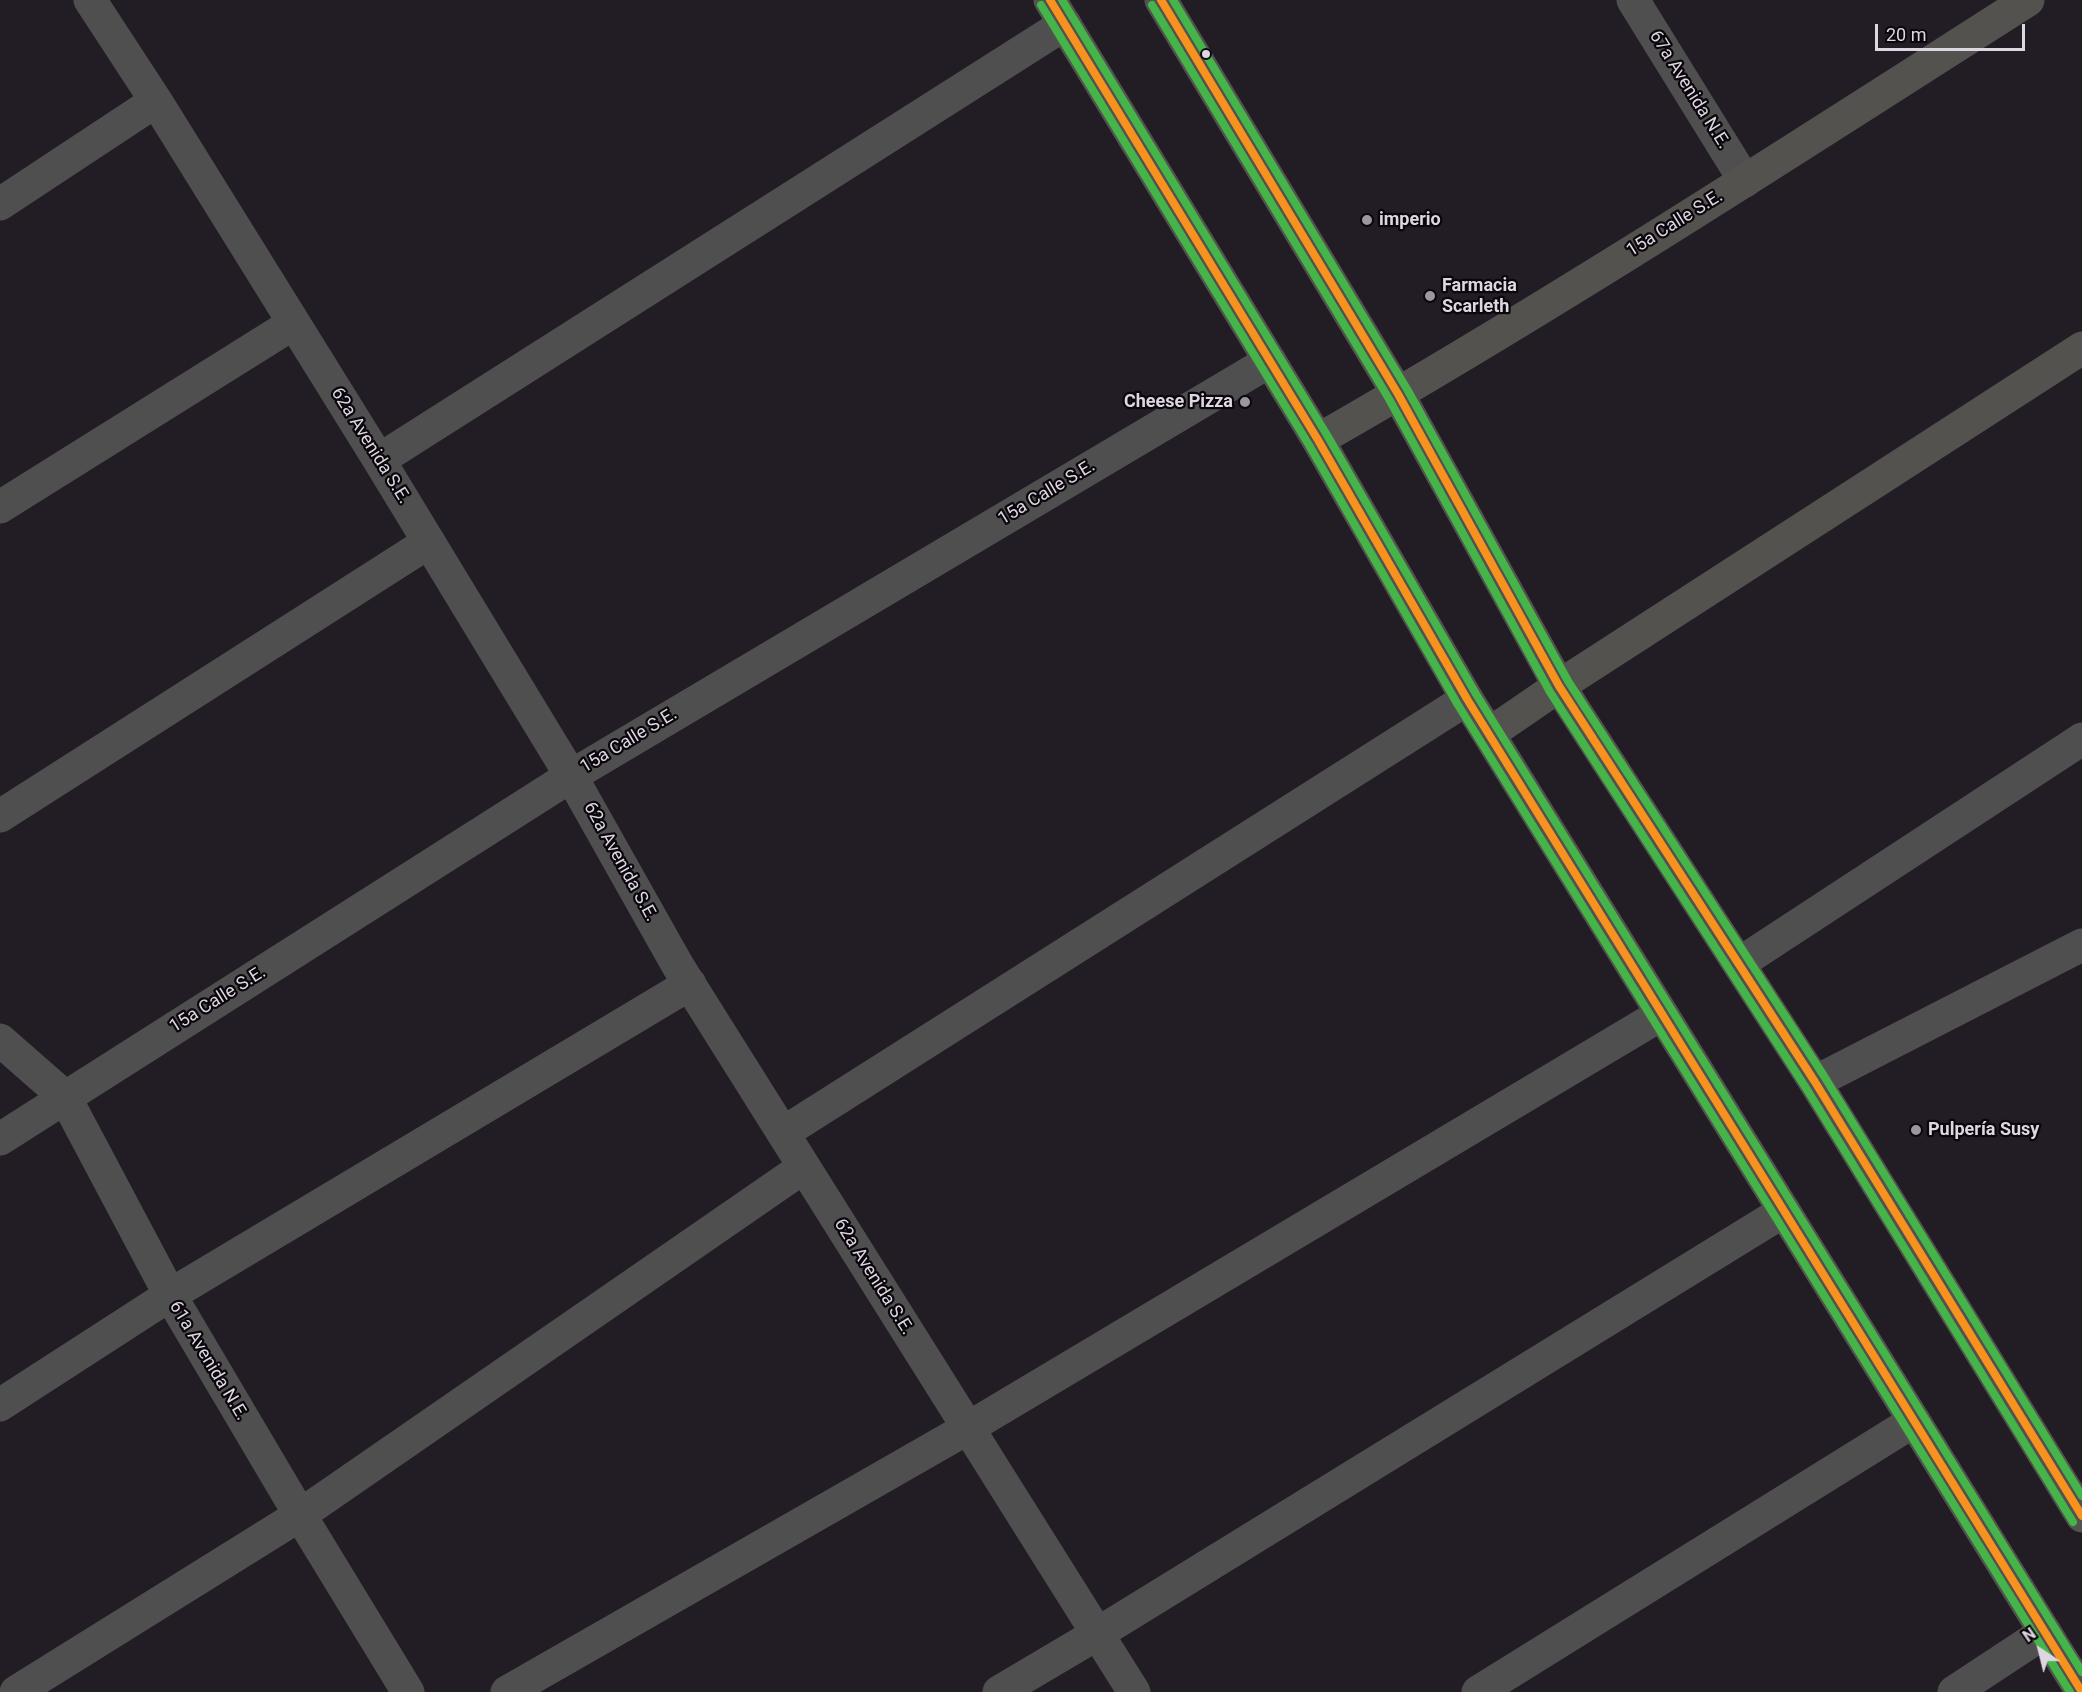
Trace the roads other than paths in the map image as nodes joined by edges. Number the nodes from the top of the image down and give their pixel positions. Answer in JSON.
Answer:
{"nodes":[{"id":1,"x":90,"y":0,"type":"edge"},
{"id":2,"x":1161,"y":0,"type":"edge"},
{"id":3,"x":1633,"y":0,"type":"edge"},
{"id":4,"x":2028,"y":0,"type":"edge"},
{"id":5,"x":1058,"y":12,"type":"edge"},
{"id":6,"x":156,"y":101,"type":"junction"},
{"id":7,"x":1745,"y":181,"type":"junction"},
{"id":8,"x":0,"y":204,"type":"edge"},
{"id":9,"x":294,"y":323,"type":"junction"},
{"id":10,"x":2082,"y":348,"type":"edge"},
{"id":11,"x":1270,"y":361,"type":"junction"},
{"id":12,"x":1398,"y":394,"type":"junction"},
{"id":13,"x":1318,"y":440,"type":"junction"},
{"id":14,"x":379,"y":460,"type":"junction"},
{"id":15,"x":0,"y":507,"type":"edge"},
{"id":16,"x":429,"y":542,"type":"junction"},
{"id":17,"x":1559,"y":686,"type":"junction"},
{"id":18,"x":1467,"y":699,"type":"junction"},
{"id":19,"x":1489,"y":735,"type":"junction"},
{"id":20,"x":2082,"y":739,"type":"edge"},
{"id":21,"x":571,"y":776,"type":"junction"},
{"id":22,"x":0,"y":816,"type":"edge"},
{"id":23,"x":2082,"y":945,"type":"edge"},
{"id":24,"x":1740,"y":963,"type":"junction"},
{"id":25,"x":690,"y":984,"type":"junction"},
{"id":26,"x":1662,"y":1014,"type":"junction"},
{"id":27,"x":0,"y":1040,"type":"edge"},
{"id":28,"x":1815,"y":1082,"type":"junction"},
{"id":29,"x":65,"y":1097,"type":"junction"},
{"id":30,"x":783,"y":1133,"type":"junction"},
{"id":31,"x":0,"y":1139,"type":"edge"},
{"id":32,"x":804,"y":1167,"type":"junction"},
{"id":33,"x":1784,"y":1211,"type":"junction"},
{"id":34,"x":170,"y":1295,"type":"junction"},
{"id":35,"x":0,"y":1405,"type":"edge"},
{"id":36,"x":1914,"y":1421,"type":"junction"},
{"id":37,"x":968,"y":1428,"type":"junction"},
{"id":38,"x":300,"y":1515,"type":"junction"},
{"id":39,"x":2082,"y":1515,"type":"edge"},
{"id":40,"x":2045,"y":1632,"type":"junction"},
{"id":41,"x":1097,"y":1634,"type":"junction"},
{"id":42,"x":16,"y":1692,"type":"edge"},
{"id":43,"x":408,"y":1692,"type":"edge"},
{"id":44,"x":507,"y":1692,"type":"edge"},
{"id":45,"x":999,"y":1692,"type":"edge"},
{"id":46,"x":1134,"y":1692,"type":"edge"},
{"id":47,"x":1478,"y":1692,"type":"edge"},
{"id":48,"x":1954,"y":1692,"type":"edge"},
{"id":49,"x":2082,"y":1692,"type":"edge"}],
"edges":[{"from":1,"to":6,"type":"street","name":"62a Avenida S.E."},
{"from":2,"to":12,"type":"main road"},
{"from":3,"to":7,"type":"street","name":"67a Avenida N.E."},
{"from":4,"to":7,"type":"main road","name":"15a Calle S.E."},
{"from":5,"to":11,"type":"main road"},
{"from":5,"to":14,"type":"street"},
{"from":6,"to":8,"type":"street"},
{"from":6,"to":9,"type":"street","name":"62a Avenida S.E."},
{"from":7,"to":12,"type":"main road","name":"15a Calle S.E."},
{"from":9,"to":14,"type":"street","name":"62a Avenida S.E."},
{"from":9,"to":15,"type":"street"},
{"from":10,"to":17,"type":"main road"},
{"from":11,"to":13,"type":"main road"},
{"from":11,"to":21,"type":"street","name":"15a Calle S.E."},
{"from":12,"to":13,"type":"main road","name":"15a Calle S.E."},
{"from":12,"to":17,"type":"main road"},
{"from":13,"to":18,"type":"main road"},
{"from":14,"to":16,"type":"street","name":"62a Avenida S.E."},
{"from":16,"to":21,"type":"street","name":"62a Avenida S.E."},
{"from":16,"to":22,"type":"street"},
{"from":17,"to":19,"type":"main road"},
{"from":17,"to":24,"type":"main road"},
{"from":18,"to":19,"type":"main road"},
{"from":18,"to":30,"type":"street"},
{"from":19,"to":26,"type":"main road"},
{"from":20,"to":24,"type":"street"},
{"from":21,"to":25,"type":"street","name":"62a Avenida S.E."},
{"from":21,"to":29,"type":"street","name":"15a Calle S.E."},
{"from":23,"to":28,"type":"street"},
{"from":24,"to":28,"type":"main road"},
{"from":25,"to":30,"type":"street","name":"62a Avenida S.E."},
{"from":25,"to":34,"type":"street"},
{"from":26,"to":33,"type":"main road"},
{"from":26,"to":37,"type":"street"},
{"from":27,"to":29,"type":"street","name":"61a Avenida N.E."},
{"from":28,"to":39,"type":"main road"},
{"from":29,"to":31,"type":"street","name":"15a Calle S.E."},
{"from":29,"to":34,"type":"street","name":"61a Avenida N.E."},
{"from":30,"to":32,"type":"street","name":"62a Avenida S.E."},
{"from":32,"to":37,"type":"street","name":"62a Avenida S.E."},
{"from":32,"to":38,"type":"street"},
{"from":33,"to":36,"type":"main road"},
{"from":33,"to":41,"type":"street"},
{"from":34,"to":35,"type":"street"},
{"from":34,"to":38,"type":"street","name":"61a Avenida N.E."},
{"from":36,"to":40,"type":"main road"},
{"from":36,"to":47,"type":"street"},
{"from":37,"to":41,"type":"street","name":"62a Avenida S.E."},
{"from":37,"to":44,"type":"street"},
{"from":38,"to":42,"type":"street"},
{"from":38,"to":43,"type":"street","name":"61a Avenida N.E."},
{"from":40,"to":48,"type":"street"},
{"from":40,"to":49,"type":"main road"},
{"from":41,"to":45,"type":"street"},
{"from":41,"to":46,"type":"street","name":"62a Avenida S.E."}]}
